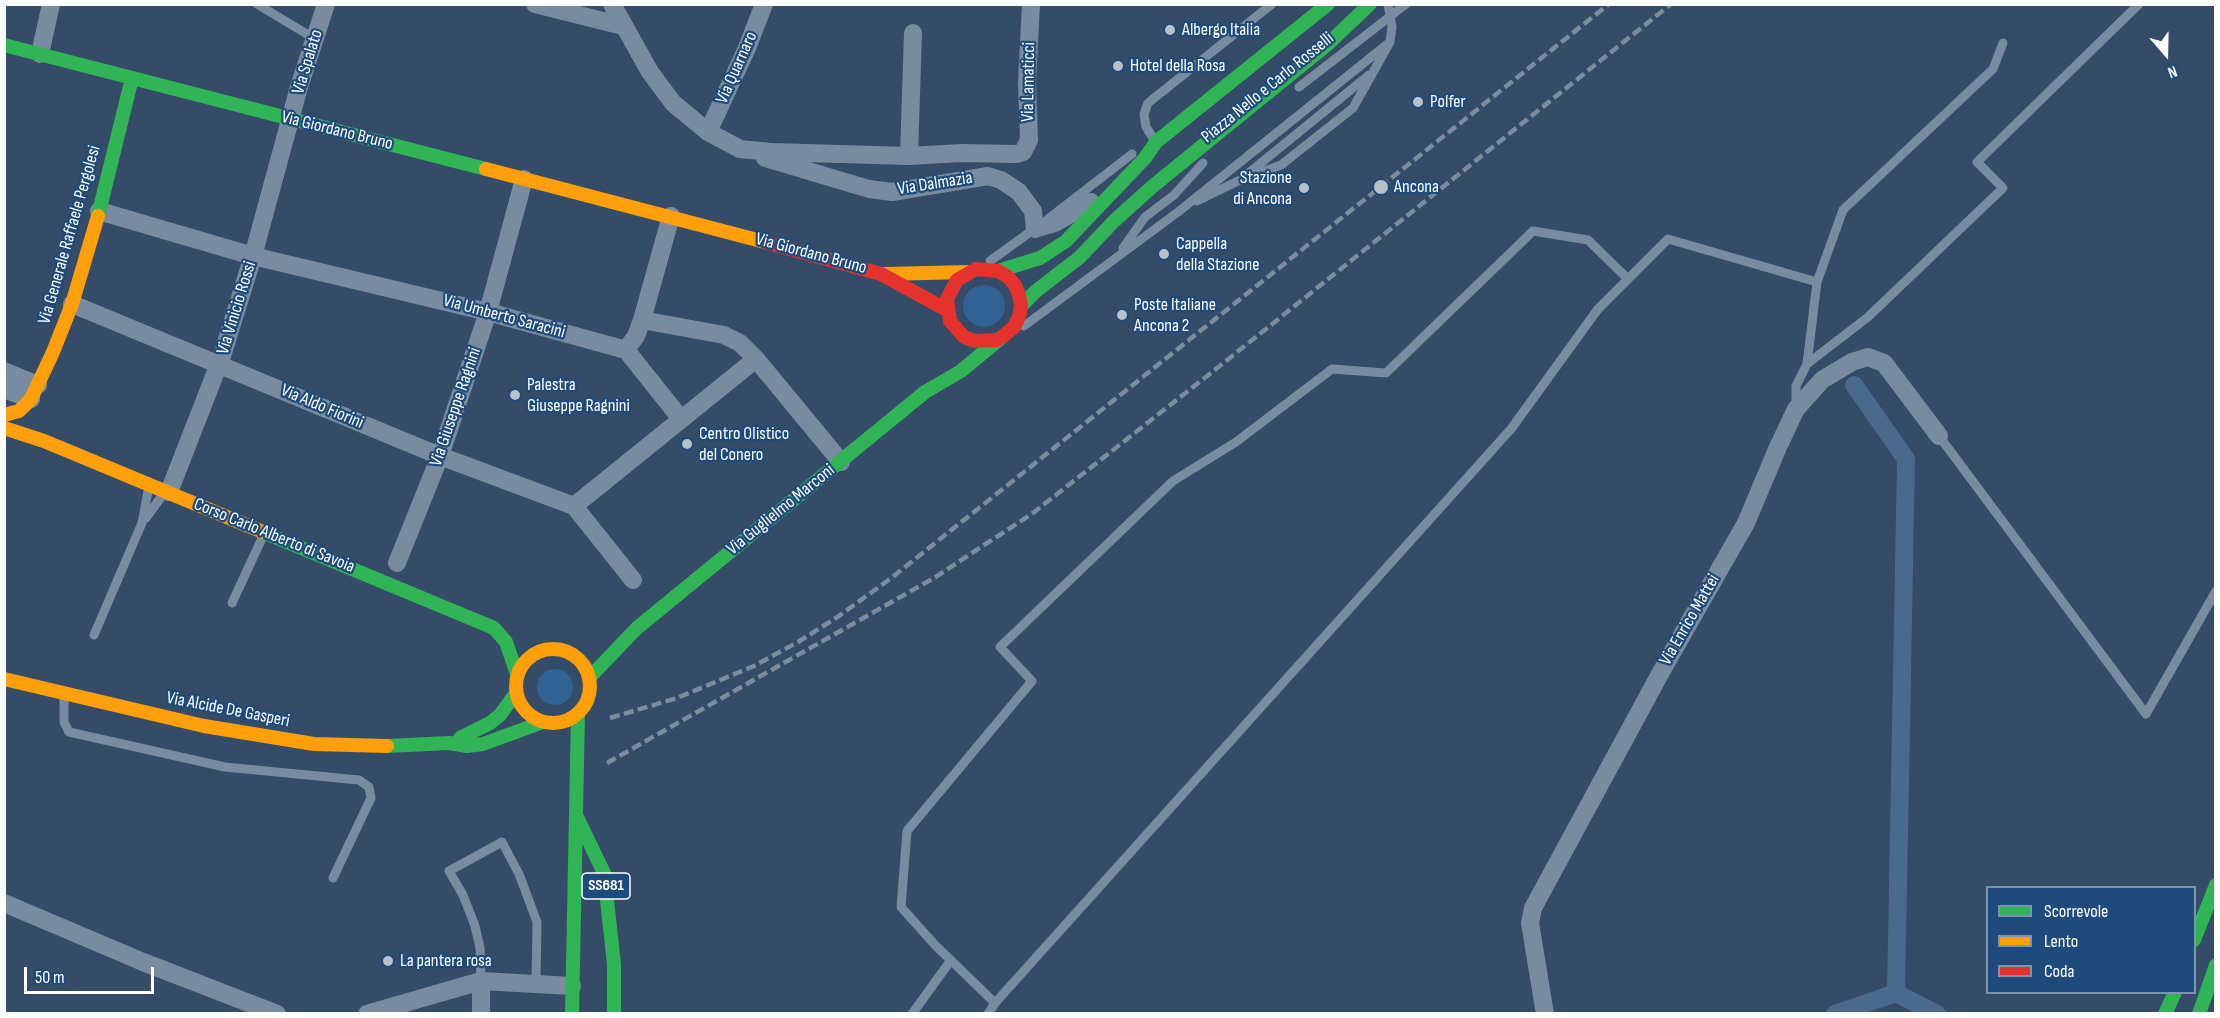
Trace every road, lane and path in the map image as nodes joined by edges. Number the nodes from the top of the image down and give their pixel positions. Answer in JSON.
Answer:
{"nodes":[{"id":1,"x":51,"y":4,"type":"edge"},
{"id":2,"x":257,"y":4,"type":"edge"},
{"id":3,"x":326,"y":4,"type":"edge"},
{"id":4,"x":535,"y":4,"type":"edge"},
{"id":5,"x":612,"y":4,"type":"edge"},
{"id":6,"x":765,"y":4,"type":"edge"},
{"id":7,"x":1031,"y":4,"type":"edge"},
{"id":8,"x":1272,"y":4,"type":"edge"},
{"id":9,"x":1328,"y":4,"type":"edge"},
{"id":10,"x":1370,"y":4,"type":"edge"},
{"id":11,"x":1388,"y":4,"type":"edge"},
{"id":12,"x":1406,"y":4,"type":"edge"},
{"id":13,"x":2139,"y":4,"type":"edge"},
{"id":14,"x":1391,"y":16,"type":"junction"},
{"id":15,"x":623,"y":26,"type":"junction"},
{"id":16,"x":913,"y":33,"type":"dead end"},
{"id":17,"x":315,"y":39,"type":"junction"},
{"id":18,"x":1390,"y":42,"type":"junction"},
{"id":19,"x":2003,"y":42,"type":"dead end"},
{"id":20,"x":4,"y":45,"type":"edge"},
{"id":21,"x":40,"y":54,"type":"junction"},
{"id":22,"x":1376,"y":70,"type":"junction"},
{"id":23,"x":132,"y":78,"type":"junction"},
{"id":24,"x":1294,"y":91,"type":"dead end"},
{"id":25,"x":1302,"y":112,"type":"junction"},
{"id":26,"x":291,"y":119,"type":"junction"},
{"id":27,"x":1310,"y":123,"type":"junction"},
{"id":28,"x":708,"y":132,"type":"junction"},
{"id":29,"x":1156,"y":142,"type":"junction"},
{"id":30,"x":740,"y":149,"type":"junction"},
{"id":31,"x":1017,"y":154,"type":"joint"},
{"id":32,"x":909,"y":156,"type":"junction"},
{"id":33,"x":1207,"y":160,"type":"dead end"},
{"id":34,"x":524,"y":179,"type":"junction"},
{"id":35,"x":1162,"y":179,"type":"joint"},
{"id":36,"x":1238,"y":182,"type":"junction"},
{"id":37,"x":1120,"y":184,"type":"junction"},
{"id":38,"x":1174,"y":195,"type":"joint"},
{"id":39,"x":1184,"y":207,"type":"junction"},
{"id":40,"x":99,"y":211,"type":"junction"},
{"id":41,"x":671,"y":216,"type":"junction"},
{"id":42,"x":1035,"y":229,"type":"junction"},
{"id":43,"x":1118,"y":255,"type":"junction"},
{"id":44,"x":253,"y":256,"type":"junction"},
{"id":45,"x":972,"y":271,"type":"junction"},
{"id":46,"x":998,"y":271,"type":"junction"},
{"id":47,"x":881,"y":274,"type":"junction"},
{"id":48,"x":1628,"y":279,"type":"junction"},
{"id":49,"x":1817,"y":282,"type":"junction"},
{"id":50,"x":72,"y":304,"type":"junction"},
{"id":51,"x":1021,"y":306,"type":"junction"},
{"id":52,"x":947,"y":310,"type":"junction"},
{"id":53,"x":488,"y":312,"type":"junction"},
{"id":54,"x":642,"y":320,"type":"junction"},
{"id":55,"x":1001,"y":338,"type":"junction"},
{"id":56,"x":626,"y":350,"type":"junction"},
{"id":57,"x":756,"y":359,"type":"junction"},
{"id":58,"x":219,"y":364,"type":"junction"},
{"id":59,"x":1807,"y":364,"type":"junction"},
{"id":60,"x":941,"y":366,"type":"dead end"},
{"id":61,"x":4,"y":371,"type":"edge"},
{"id":62,"x":4,"y":389,"type":"edge"},
{"id":63,"x":925,"y":392,"type":"junction"},
{"id":64,"x":34,"y":405,"type":"junction"},
{"id":65,"x":1796,"y":409,"type":"junction"},
{"id":66,"x":4,"y":415,"type":"edge"},
{"id":67,"x":681,"y":419,"type":"junction"},
{"id":68,"x":4,"y":428,"type":"edge"},
{"id":69,"x":1939,"y":436,"type":"joint"},
{"id":70,"x":44,"y":441,"type":"junction"},
{"id":71,"x":440,"y":456,"type":"junction"},
{"id":72,"x":841,"y":462,"type":"junction"},
{"id":73,"x":150,"y":484,"type":"junction"},
{"id":74,"x":167,"y":492,"type":"junction"},
{"id":75,"x":574,"y":506,"type":"junction"},
{"id":76,"x":142,"y":523,"type":"junction"},
{"id":77,"x":265,"y":531,"type":"junction"},
{"id":78,"x":397,"y":563,"type":"dead end"},
{"id":79,"x":633,"y":580,"type":"dead end"},
{"id":80,"x":2216,"y":591,"type":"edge"},
{"id":81,"x":232,"y":603,"type":"dead end"},
{"id":82,"x":637,"y":628,"type":"junction"},
{"id":83,"x":94,"y":635,"type":"dead end"},
{"id":84,"x":608,"y":640,"type":"dead end"},
{"id":85,"x":588,"y":648,"type":"dead end"},
{"id":86,"x":570,"y":653,"type":"junction"},
{"id":87,"x":517,"y":674,"type":"junction"},
{"id":88,"x":589,"y":678,"type":"junction"},
{"id":89,"x":4,"y":679,"type":"edge"},
{"id":90,"x":64,"y":693,"type":"junction"},
{"id":91,"x":516,"y":693,"type":"junction"},
{"id":92,"x":578,"y":714,"type":"junction"},
{"id":93,"x":548,"y":726,"type":"junction"},
{"id":94,"x":449,"y":743,"type":"junction"},
{"id":95,"x":562,"y":754,"type":"dead end"},
{"id":96,"x":575,"y":792,"type":"junction"},
{"id":97,"x":576,"y":815,"type":"junction"},
{"id":98,"x":333,"y":878,"type":"dead end"},
{"id":99,"x":2216,"y":885,"type":"edge"},
{"id":100,"x":4,"y":903,"type":"edge"},
{"id":101,"x":2196,"y":935,"type":"edge"},
{"id":102,"x":951,"y":960,"type":"junction"},
{"id":103,"x":2216,"y":965,"type":"edge"},
{"id":104,"x":482,"y":981,"type":"junction"},
{"id":105,"x":536,"y":983,"type":"junction"},
{"id":106,"x":572,"y":986,"type":"junction"},
{"id":107,"x":2175,"y":994,"type":"edge"},
{"id":108,"x":995,"y":1003,"type":"junction"},
{"id":109,"x":274,"y":1013,"type":"edge"},
{"id":110,"x":367,"y":1014,"type":"edge"},
{"id":111,"x":481,"y":1014,"type":"edge"},
{"id":112,"x":572,"y":1014,"type":"edge"},
{"id":113,"x":614,"y":1014,"type":"edge"},
{"id":114,"x":912,"y":1014,"type":"edge"},
{"id":115,"x":987,"y":1014,"type":"edge"},
{"id":116,"x":1545,"y":1014,"type":"edge"},
{"id":117,"x":2166,"y":1014,"type":"edge"},
{"id":118,"x":2199,"y":1014,"type":"edge"}],
"edges":[{"from":1,"to":21,"type":"street"},
{"from":2,"to":17,"type":"lane"},
{"from":3,"to":17,"type":"street","name":"Via Spalato"},
{"from":4,"to":15,"type":"street"},
{"from":5,"to":15,"type":"street","name":"Via Dalmazia"},
{"from":6,"to":28,"type":"street","name":"Via Quarnaro"},
{"from":7,"to":31,"type":"street","name":"Via Lamaticci"},
{"from":8,"to":29,"type":"lane"},
{"from":9,"to":29,"type":"main road","name":"Piazza Nello e Carlo Rosselli"},
{"from":10,"to":35,"type":"main road","name":"Piazza Nello e Carlo Rosselli"},
{"from":11,"to":14,"type":"lane"},
{"from":12,"to":14,"type":"lane","name":"Piazza Nello e Carlo Rosselli"},
{"from":13,"to":59,"type":"lane"},
{"from":14,"to":18,"type":"lane"},
{"from":14,"to":24,"type":"lane","name":"Piazza Nello e Carlo Rosselli"},
{"from":15,"to":28,"type":"street","name":"Via Dalmazia"},
{"from":16,"to":32,"type":"street","name":"Via Dalmazia"},
{"from":17,"to":26,"type":"street","name":"Via Spalato"},
{"from":18,"to":22,"type":"lane"},
{"from":18,"to":25,"type":"lane"},
{"from":19,"to":49,"type":"lane"},
{"from":20,"to":21,"type":"main road","name":"Via Giordano Bruno"},
{"from":21,"to":23,"type":"main road","name":"Via Giordano Bruno"},
{"from":22,"to":27,"type":"lane"},
{"from":22,"to":36,"type":"lane"},
{"from":23,"to":26,"type":"main road","name":"Via Giordano Bruno"},
{"from":23,"to":40,"type":"main road","name":"Via Generale Raffaele Pergolesi"},
{"from":25,"to":27,"type":"lane"},
{"from":25,"to":39,"type":"lane"},
{"from":26,"to":34,"type":"main road","name":"Via Giordano Bruno"},
{"from":26,"to":44,"type":"street","name":"Via Vinicio Rossi"},
{"from":27,"to":36,"type":"lane"},
{"from":28,"to":30,"type":"street","name":"Via Dalmazia"},
{"from":29,"to":37,"type":"main road"},
{"from":29,"to":42,"type":"lane"},
{"from":30,"to":32,"type":"street","name":"Via Dalmazia"},
{"from":30,"to":42,"type":"street","name":"Via Dalmazia"},
{"from":31,"to":32,"type":"street","name":"Via Dalmazia"},
{"from":33,"to":38,"type":"lane","name":"Piazza Nello e Carlo Rosselli"},
{"from":34,"to":41,"type":"main road","name":"Via Giordano Bruno"},
{"from":34,"to":53,"type":"street","name":"Via Giuseppe Ragnini"},
{"from":35,"to":51,"type":"main road","name":"Via Guglielmo Marconi"},
{"from":36,"to":39,"type":"lane"},
{"from":37,"to":42,"type":"street"},
{"from":37,"to":46,"type":"main road"},
{"from":38,"to":43,"type":"lane","name":"Via Guglielmo Marconi"},
{"from":39,"to":43,"type":"lane","name":"Via Guglielmo Marconi"},
{"from":40,"to":44,"type":"street","name":"Via Umberto Saracini"},
{"from":40,"to":50,"type":"main road","name":"Via Generale Raffaele Pergolesi"},
{"from":41,"to":47,"type":"main road","name":"Via Giordano Bruno"},
{"from":41,"to":54,"type":"street"},
{"from":42,"to":45,"type":"lane"},
{"from":43,"to":55,"type":"lane","name":"Via Guglielmo Marconi"},
{"from":44,"to":53,"type":"street","name":"Via Umberto Saracini"},
{"from":44,"to":58,"type":"street","name":"Via Vinicio Rossi"},
{"from":45,"to":46,"type":"main road"},
{"from":45,"to":47,"type":"main road","name":"Via Giordano Bruno"},
{"from":45,"to":52,"type":"main road"},
{"from":46,"to":51,"type":"main road"},
{"from":47,"to":52,"type":"main road","name":"Via Giordano Bruno"},
{"from":48,"to":49,"type":"lane"},
{"from":48,"to":102,"type":"lane"},
{"from":48,"to":108,"type":"lane"},
{"from":49,"to":59,"type":"lane"},
{"from":50,"to":58,"type":"street","name":"Via Aldo Fiorini"},
{"from":50,"to":64,"type":"main road","name":"Via Generale Raffaele Pergolesi"},
{"from":51,"to":55,"type":"main road","name":"Via Guglielmo Marconi"},
{"from":52,"to":55,"type":"main road"},
{"from":53,"to":56,"type":"street","name":"Via Umberto Saracini"},
{"from":53,"to":71,"type":"street","name":"Via Giuseppe Ragnini"},
{"from":54,"to":56,"type":"street"},
{"from":54,"to":57,"type":"street"},
{"from":55,"to":63,"type":"main road","name":"Via Guglielmo Marconi"},
{"from":56,"to":67,"type":"street"},
{"from":57,"to":67,"type":"street"},
{"from":57,"to":72,"type":"street"},
{"from":58,"to":71,"type":"street","name":"Via Aldo Fiorini"},
{"from":58,"to":74,"type":"street","name":"Via Vinicio Rossi"},
{"from":59,"to":65,"type":"lane"},
{"from":60,"to":63,"type":"main road","name":"Via Guglielmo Marconi"},
{"from":61,"to":64,"type":"street"},
{"from":62,"to":64,"type":"street"},
{"from":63,"to":72,"type":"main road","name":"Via Guglielmo Marconi"},
{"from":64,"to":66,"type":"main road"},
{"from":64,"to":70,"type":"main road"},
{"from":65,"to":69,"type":"street","name":"Via Enrico Mattei"},
{"from":65,"to":116,"type":"street","name":"Via Enrico Mattei"},
{"from":67,"to":75,"type":"street"},
{"from":68,"to":70,"type":"main road","name":"Corso Carlo Alberto di Savoia"},
{"from":69,"to":80,"type":"lane"},
{"from":70,"to":73,"type":"main road","name":"Corso Carlo Alberto di Savoia"},
{"from":71,"to":75,"type":"street","name":"Via Aldo Fiorini"},
{"from":71,"to":78,"type":"street","name":"Via Giuseppe Ragnini"},
{"from":72,"to":82,"type":"main road","name":"Via Guglielmo Marconi"},
{"from":73,"to":74,"type":"main road","name":"Corso Carlo Alberto di Savoia"},
{"from":73,"to":76,"type":"lane","name":"Via Vinicio Rossi"},
{"from":74,"to":76,"type":"lane","name":"Via Vinicio Rossi"},
{"from":74,"to":77,"type":"main road","name":"Corso Carlo Alberto di Savoia"},
{"from":75,"to":79,"type":"street"},
{"from":76,"to":83,"type":"lane","name":"Via Vinicio Rossi"},
{"from":77,"to":81,"type":"lane"},
{"from":77,"to":87,"type":"main road","name":"Corso Carlo Alberto di Savoia"},
{"from":82,"to":84,"type":"main road","name":"Via Guglielmo Marconi"},
{"from":82,"to":88,"type":"main road","name":"Via Guglielmo Marconi"},
{"from":85,"to":86,"type":"main road"},
{"from":86,"to":87,"type":"main road"},
{"from":86,"to":88,"type":"main road"},
{"from":87,"to":91,"type":"main road"},
{"from":88,"to":92,"type":"main road"},
{"from":89,"to":90,"type":"main road","name":"Via Alcide De Gasperi"},
{"from":90,"to":94,"type":"main road","name":"Via Alcide De Gasperi"},
{"from":90,"to":98,"type":"lane"},
{"from":91,"to":93,"type":"main road"},
{"from":91,"to":94,"type":"main road","name":"Via Alcide De Gasperi"},
{"from":92,"to":93,"type":"main road"},
{"from":92,"to":96,"type":"main road"},
{"from":93,"to":94,"type":"main road","name":"Via Alcide De Gasperi"},
{"from":95,"to":96,"type":"main road"},
{"from":96,"to":97,"type":"main road"},
{"from":97,"to":106,"type":"main road"},
{"from":97,"to":113,"type":"main road","number":"SS681"},
{"from":99,"to":101,"type":"main road"},
{"from":100,"to":109,"type":"street"},
{"from":102,"to":108,"type":"lane"},
{"from":102,"to":114,"type":"lane"},
{"from":103,"to":118,"type":"main road"},
{"from":104,"to":105,"type":"street"},
{"from":104,"to":105,"type":"lane"},
{"from":104,"to":110,"type":"street"},
{"from":104,"to":111,"type":"street"},
{"from":105,"to":106,"type":"street"},
{"from":106,"to":112,"type":"main road"},
{"from":107,"to":117,"type":"main road"},
{"from":108,"to":115,"type":"lane"}]}
